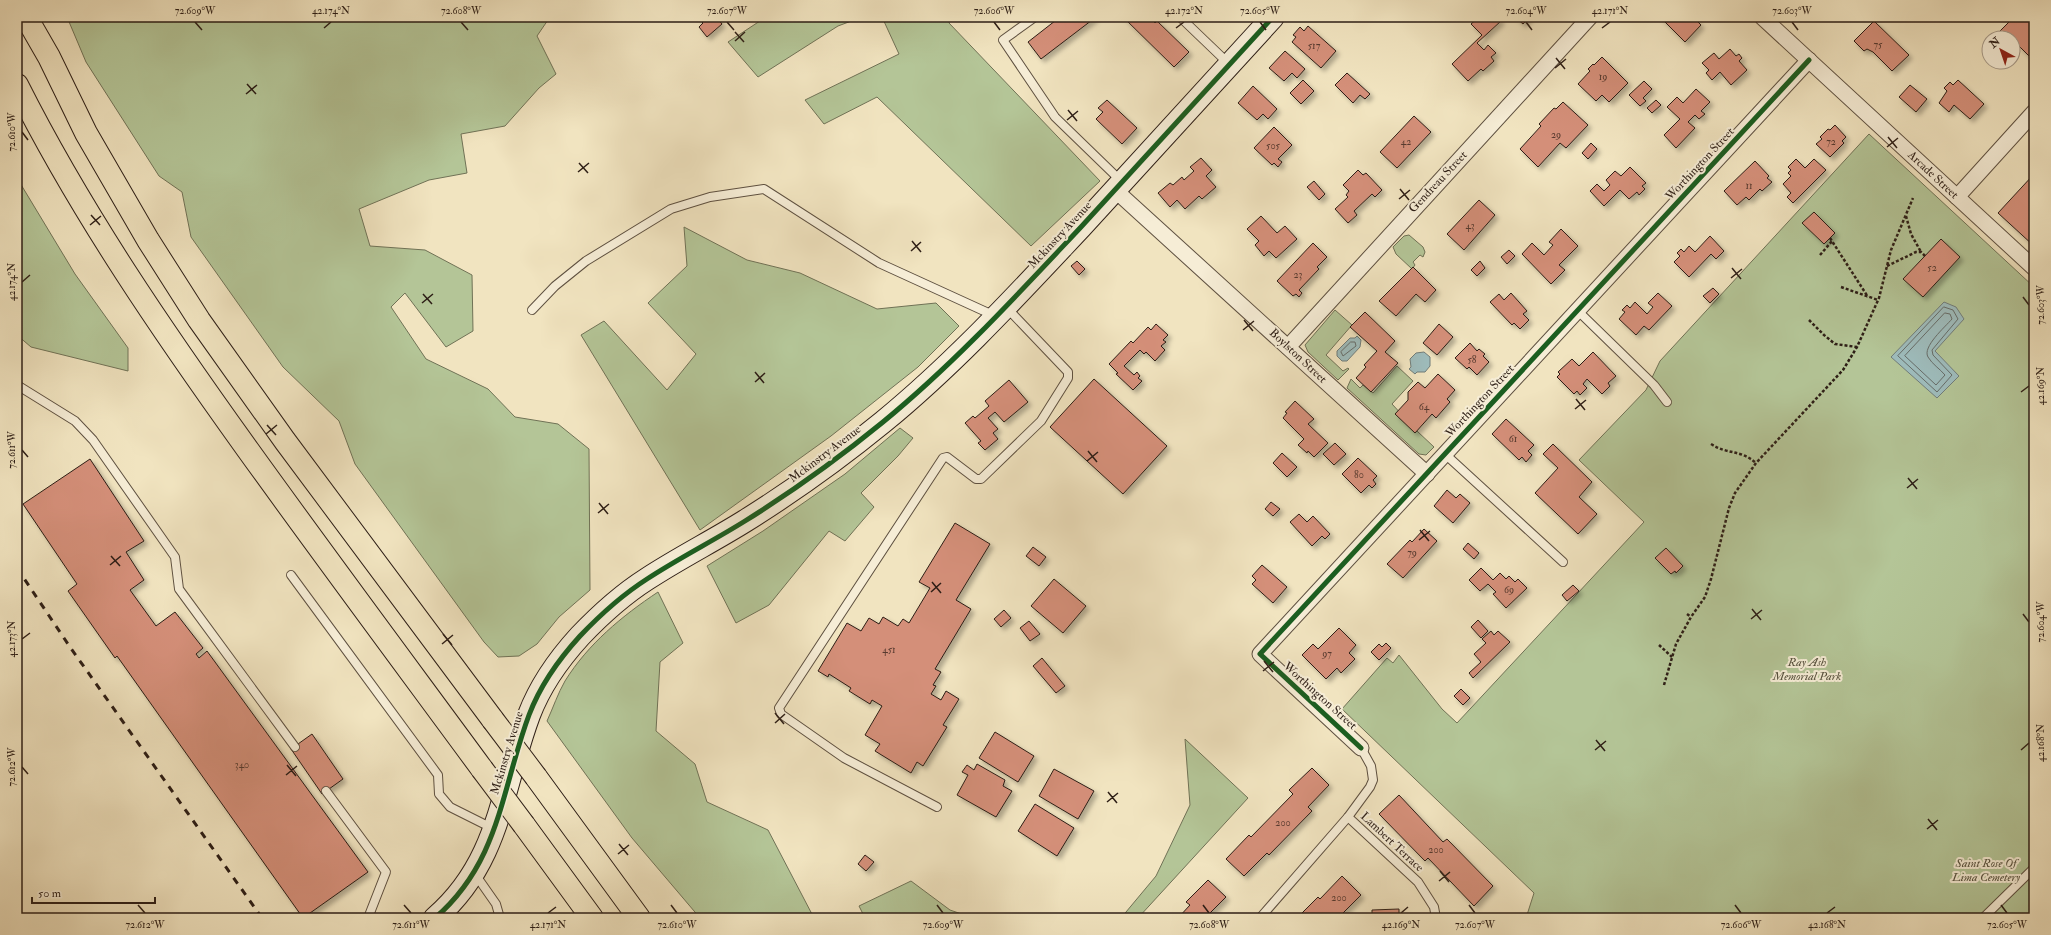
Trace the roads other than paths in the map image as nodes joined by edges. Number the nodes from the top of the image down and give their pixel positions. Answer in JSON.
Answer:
{"nodes":[{"id":1,"x":26,"y":17,"type":"edge"},
{"id":2,"x":1035,"y":17,"type":"edge"},
{"id":3,"x":1180,"y":17,"type":"edge"},
{"id":4,"x":1273,"y":17,"type":"edge"},
{"id":5,"x":1590,"y":17,"type":"edge"},
{"id":6,"x":1762,"y":17,"type":"edge"},
{"id":7,"x":1809,"y":60,"type":"junction"},
{"id":8,"x":1230,"y":65,"type":"junction"},
{"id":9,"x":17,"y":85,"type":"edge"},
{"id":10,"x":2034,"y":112,"type":"edge"},
{"id":11,"x":1119,"y":186,"type":"junction"},
{"id":12,"x":1957,"y":197,"type":"junction"},
{"id":13,"x":2034,"y":268,"type":"edge"},
{"id":14,"x":532,"y":310,"type":"dead end"},
{"id":15,"x":1001,"y":311,"type":"junction"},
{"id":16,"x":1578,"y":311,"type":"junction"},
{"id":17,"x":1288,"y":347,"type":"junction"},
{"id":18,"x":17,"y":385,"type":"edge"},
{"id":19,"x":1667,"y":402,"type":"dead end"},
{"id":20,"x":1445,"y":454,"type":"junction"},
{"id":21,"x":1426,"y":474,"type":"junction"},
{"id":22,"x":1563,"y":562,"type":"dead end"},
{"id":23,"x":291,"y":575,"type":"dead end"},
{"id":24,"x":295,"y":746,"type":"dead end"},
{"id":25,"x":1361,"y":748,"type":"joint"},
{"id":26,"x":326,"y":791,"type":"dead end"},
{"id":27,"x":938,"y":808,"type":"dead end"},
{"id":28,"x":1348,"y":817,"type":"junction"},
{"id":29,"x":494,"y":829,"type":"junction"},
{"id":30,"x":2034,"y":868,"type":"edge"},
{"id":31,"x":474,"y":873,"type":"junction"},
{"id":32,"x":368,"y":918,"type":"edge"},
{"id":33,"x":435,"y":918,"type":"edge"},
{"id":34,"x":500,"y":918,"type":"edge"},
{"id":35,"x":592,"y":918,"type":"edge"},
{"id":36,"x":639,"y":918,"type":"edge"},
{"id":37,"x":1260,"y":918,"type":"edge"},
{"id":38,"x":1436,"y":918,"type":"edge"},
{"id":39,"x":1983,"y":918,"type":"edge"}],
"edges":[{"from":1,"to":36,"type":"highway","bridge":true},
{"from":2,"to":11,"type":"lane"},
{"from":3,"to":8,"type":"lane"},
{"from":4,"to":8,"type":"street","name":"Mckinstry Avenue"},
{"from":5,"to":17,"type":"street","name":"Gendreau Street"},
{"from":6,"to":7,"type":"street","name":"Arcade Street"},
{"from":7,"to":12,"type":"street","name":"Arcade Street"},
{"from":7,"to":16,"type":"street","name":"Worthington Street"},
{"from":8,"to":11,"type":"street","name":"Mckinstry Avenue"},
{"from":9,"to":35,"type":"highway","bridge":true},
{"from":10,"to":12,"type":"street"},
{"from":11,"to":15,"type":"street","name":"Mckinstry Avenue"},
{"from":11,"to":17,"type":"street","name":"Boylston Street"},
{"from":12,"to":13,"type":"street","name":"Arcade Street"},
{"from":14,"to":15,"type":"lane"},
{"from":15,"to":27,"type":"lane"},
{"from":15,"to":29,"type":"street","name":"Mckinstry Avenue"},
{"from":16,"to":19,"type":"lane"},
{"from":16,"to":20,"type":"street","name":"Worthington Street"},
{"from":17,"to":21,"type":"street","name":"Boylston Street"},
{"from":18,"to":24,"type":"lane"},
{"from":20,"to":21,"type":"street","name":"Worthington Street"},
{"from":20,"to":22,"type":"lane"},
{"from":21,"to":25,"type":"street","name":"Worthington Street"},
{"from":23,"to":29,"type":"lane"},
{"from":25,"to":28,"type":"lane","name":"Worthington Street"},
{"from":26,"to":32,"type":"lane"},
{"from":28,"to":37,"type":"lane","name":"Lambert Terrace"},
{"from":28,"to":38,"type":"lane","name":"Lambert Terrace"},
{"from":29,"to":31,"type":"street","name":"Mckinstry Avenue"},
{"from":30,"to":39,"type":"lane"},
{"from":31,"to":33,"type":"street","name":"Mckinstry Avenue"},
{"from":31,"to":34,"type":"lane"}]}
